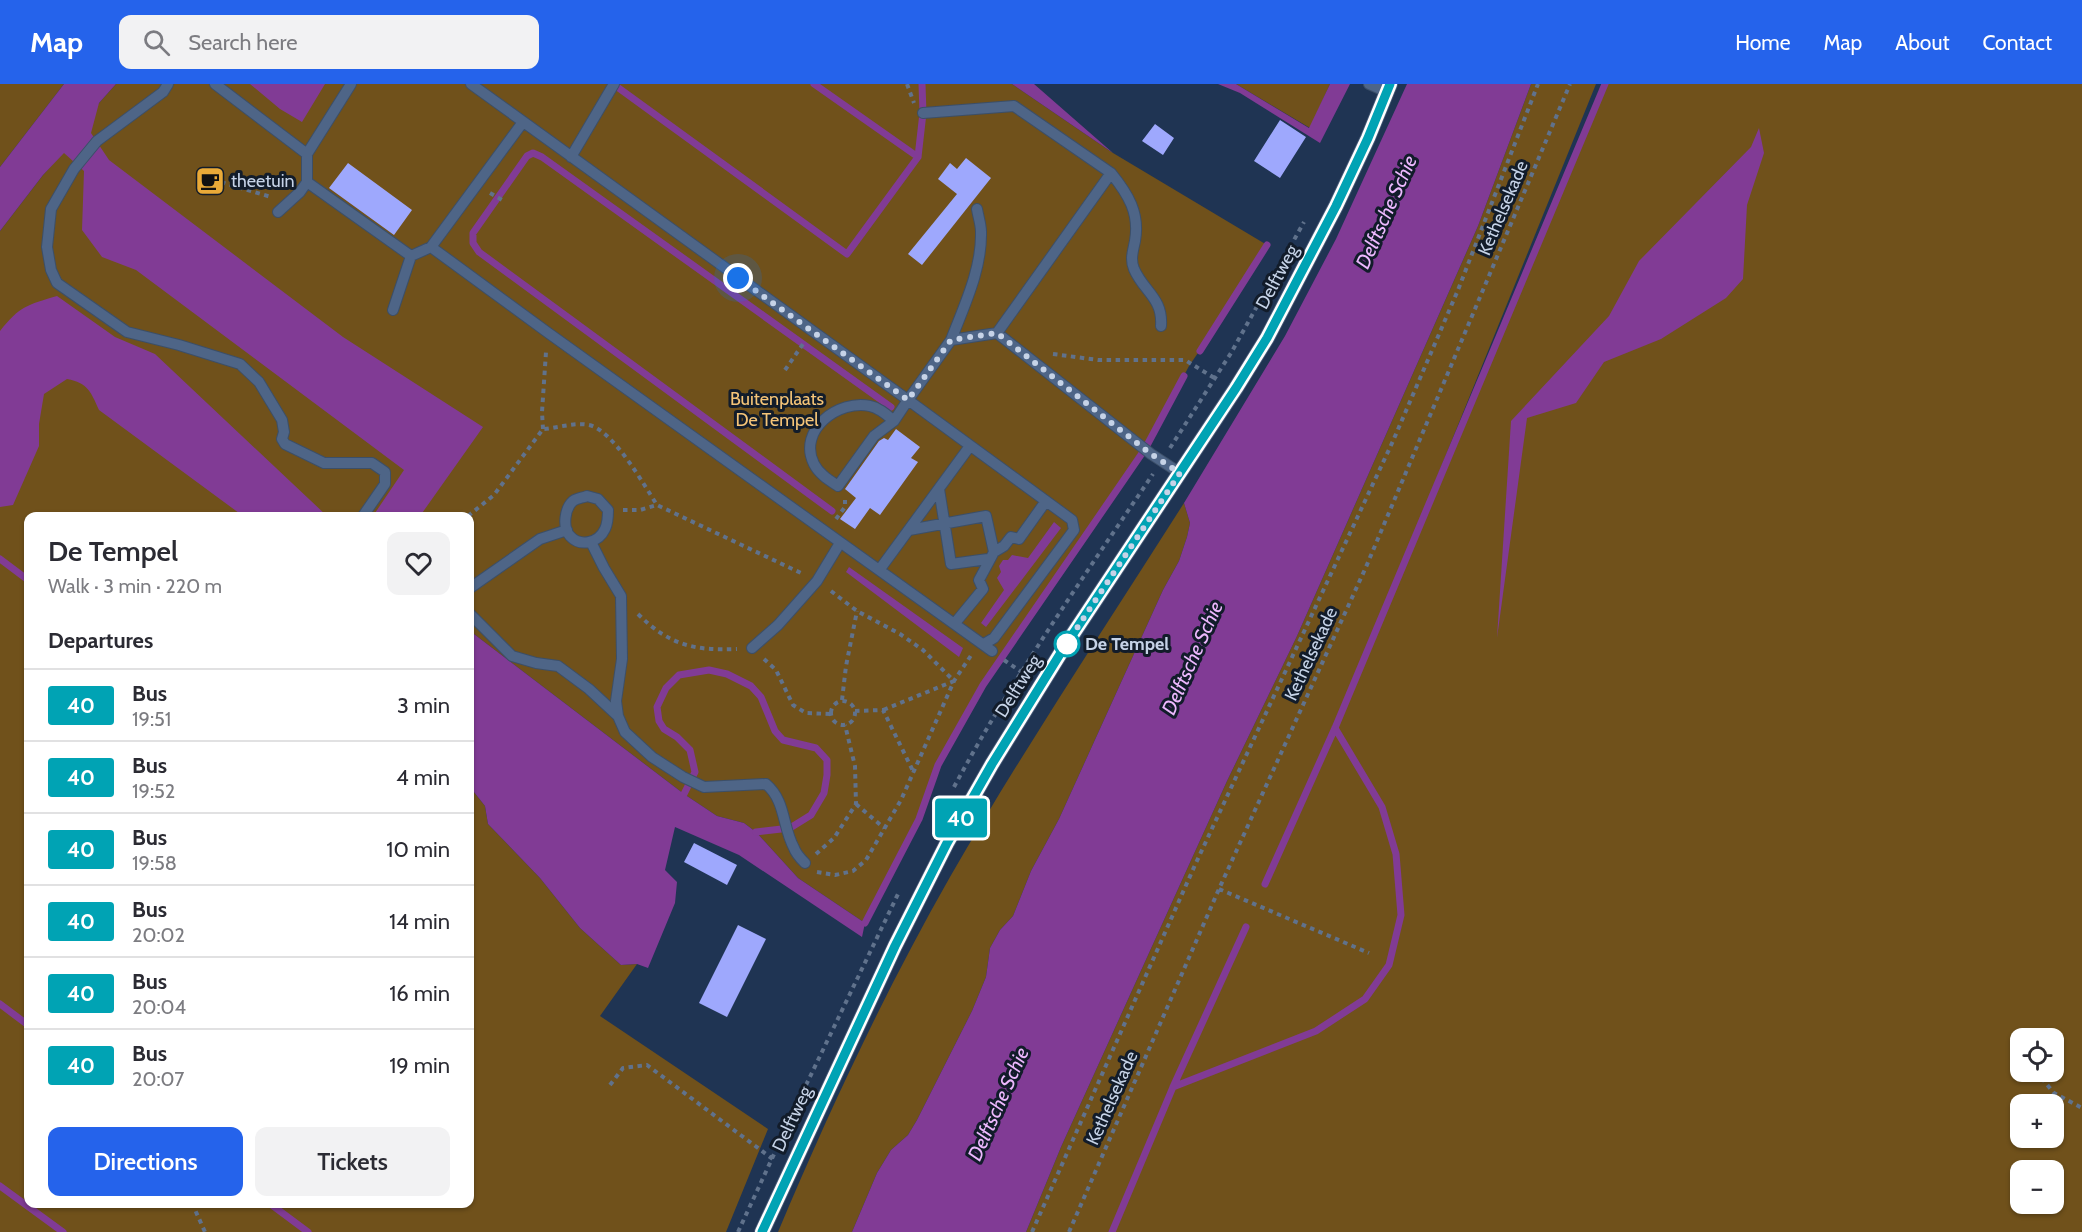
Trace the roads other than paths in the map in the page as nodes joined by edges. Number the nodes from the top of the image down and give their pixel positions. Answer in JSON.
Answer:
{"nodes":[{"id":1,"x":168,"y":84,"type":"edge"},
{"id":2,"x":215,"y":84,"type":"edge"},
{"id":3,"x":351,"y":84,"type":"edge"},
{"id":4,"x":471,"y":84,"type":"edge"},
{"id":5,"x":1369,"y":84,"type":"edge"},
{"id":6,"x":612,"y":88,"type":"edge"},
{"id":7,"x":1389,"y":88,"type":"edge"},
{"id":8,"x":923,"y":113,"type":"dead end"},
{"id":9,"x":523,"y":122,"type":"junction"},
{"id":10,"x":307,"y":154,"type":"junction"},
{"id":11,"x":571,"y":157,"type":"junction"},
{"id":12,"x":1111,"y":173,"type":"junction"},
{"id":13,"x":307,"y":182,"type":"junction"},
{"id":14,"x":976,"y":208,"type":"dead end"},
{"id":15,"x":278,"y":212,"type":"dead end"},
{"id":16,"x":431,"y":247,"type":"junction"},
{"id":17,"x":411,"y":256,"type":"junction"},
{"id":18,"x":393,"y":310,"type":"dead end"},
{"id":19,"x":1161,"y":326,"type":"dead end"},
{"id":20,"x":997,"y":333,"type":"junction"},
{"id":21,"x":951,"y":340,"type":"junction"},
{"id":22,"x":908,"y":400,"type":"junction"},
{"id":23,"x":894,"y":421,"type":"junction"},
{"id":24,"x":970,"y":446,"type":"junction"},
{"id":25,"x":1180,"y":473,"type":"junction"},
{"id":26,"x":939,"y":489,"type":"junction"},
{"id":27,"x":1046,"y":501,"type":"junction"},
{"id":28,"x":366,"y":512,"type":"edge"},
{"id":29,"x":945,"y":522,"type":"junction"},
{"id":30,"x":567,"y":530,"type":"junction"},
{"id":31,"x":909,"y":530,"type":"junction"},
{"id":32,"x":591,"y":542,"type":"junction"},
{"id":33,"x":840,"y":543,"type":"junction"},
{"id":34,"x":991,"y":555,"type":"junction"},
{"id":35,"x":880,"y":569,"type":"junction"},
{"id":36,"x":474,"y":585,"type":"edge"},
{"id":37,"x":474,"y":618,"type":"edge"},
{"id":38,"x":955,"y":623,"type":"junction"},
{"id":39,"x":752,"y":648,"type":"road end"},
{"id":40,"x":618,"y":716,"type":"junction"},
{"id":41,"x":805,"y":863,"type":"road end"},
{"id":42,"x":762,"y":1232,"type":"edge"}],
"edges":[{"from":1,"to":28,"type":"lane"},
{"from":2,"to":10,"type":"lane"},
{"from":3,"to":10,"type":"lane"},
{"from":4,"to":9,"type":"lane"},
{"from":5,"to":7,"type":"lane"},
{"from":6,"to":11,"type":"lane"},
{"from":7,"to":25,"type":"street","name":"Delftweg"},
{"from":8,"to":12,"type":"lane"},
{"from":9,"to":11,"type":"lane"},
{"from":9,"to":16,"type":"lane"},
{"from":10,"to":13,"type":"lane"},
{"from":11,"to":22,"type":"lane"},
{"from":12,"to":19,"type":"lane"},
{"from":12,"to":20,"type":"lane"},
{"from":13,"to":15,"type":"lane"},
{"from":13,"to":17,"type":"lane"},
{"from":14,"to":21,"type":"lane"},
{"from":16,"to":17,"type":"lane"},
{"from":16,"to":33,"type":"lane"},
{"from":17,"to":18,"type":"lane"},
{"from":20,"to":21,"type":"lane"},
{"from":20,"to":25,"type":"lane"},
{"from":21,"to":22,"type":"lane"},
{"from":22,"to":23,"type":"lane"},
{"from":22,"to":24,"type":"lane"},
{"from":23,"to":23,"type":"lane"},
{"from":24,"to":26,"type":"lane"},
{"from":24,"to":27,"type":"lane"},
{"from":25,"to":42,"type":"street","name":"Delftweg"},
{"from":26,"to":29,"type":"lane"},
{"from":26,"to":31,"type":"lane"},
{"from":27,"to":34,"type":"lane"},
{"from":27,"to":38,"type":"lane"},
{"from":29,"to":31,"type":"lane"},
{"from":29,"to":34,"type":"lane"},
{"from":29,"to":34,"type":"lane"},
{"from":30,"to":32,"type":"lane"},
{"from":30,"to":32,"type":"lane"},
{"from":30,"to":36,"type":"lane"},
{"from":31,"to":35,"type":"lane"},
{"from":32,"to":40,"type":"lane"},
{"from":33,"to":35,"type":"lane"},
{"from":33,"to":39,"type":"lane"},
{"from":34,"to":38,"type":"lane"},
{"from":35,"to":38,"type":"lane"},
{"from":37,"to":40,"type":"lane"},
{"from":40,"to":41,"type":"lane"}]}
